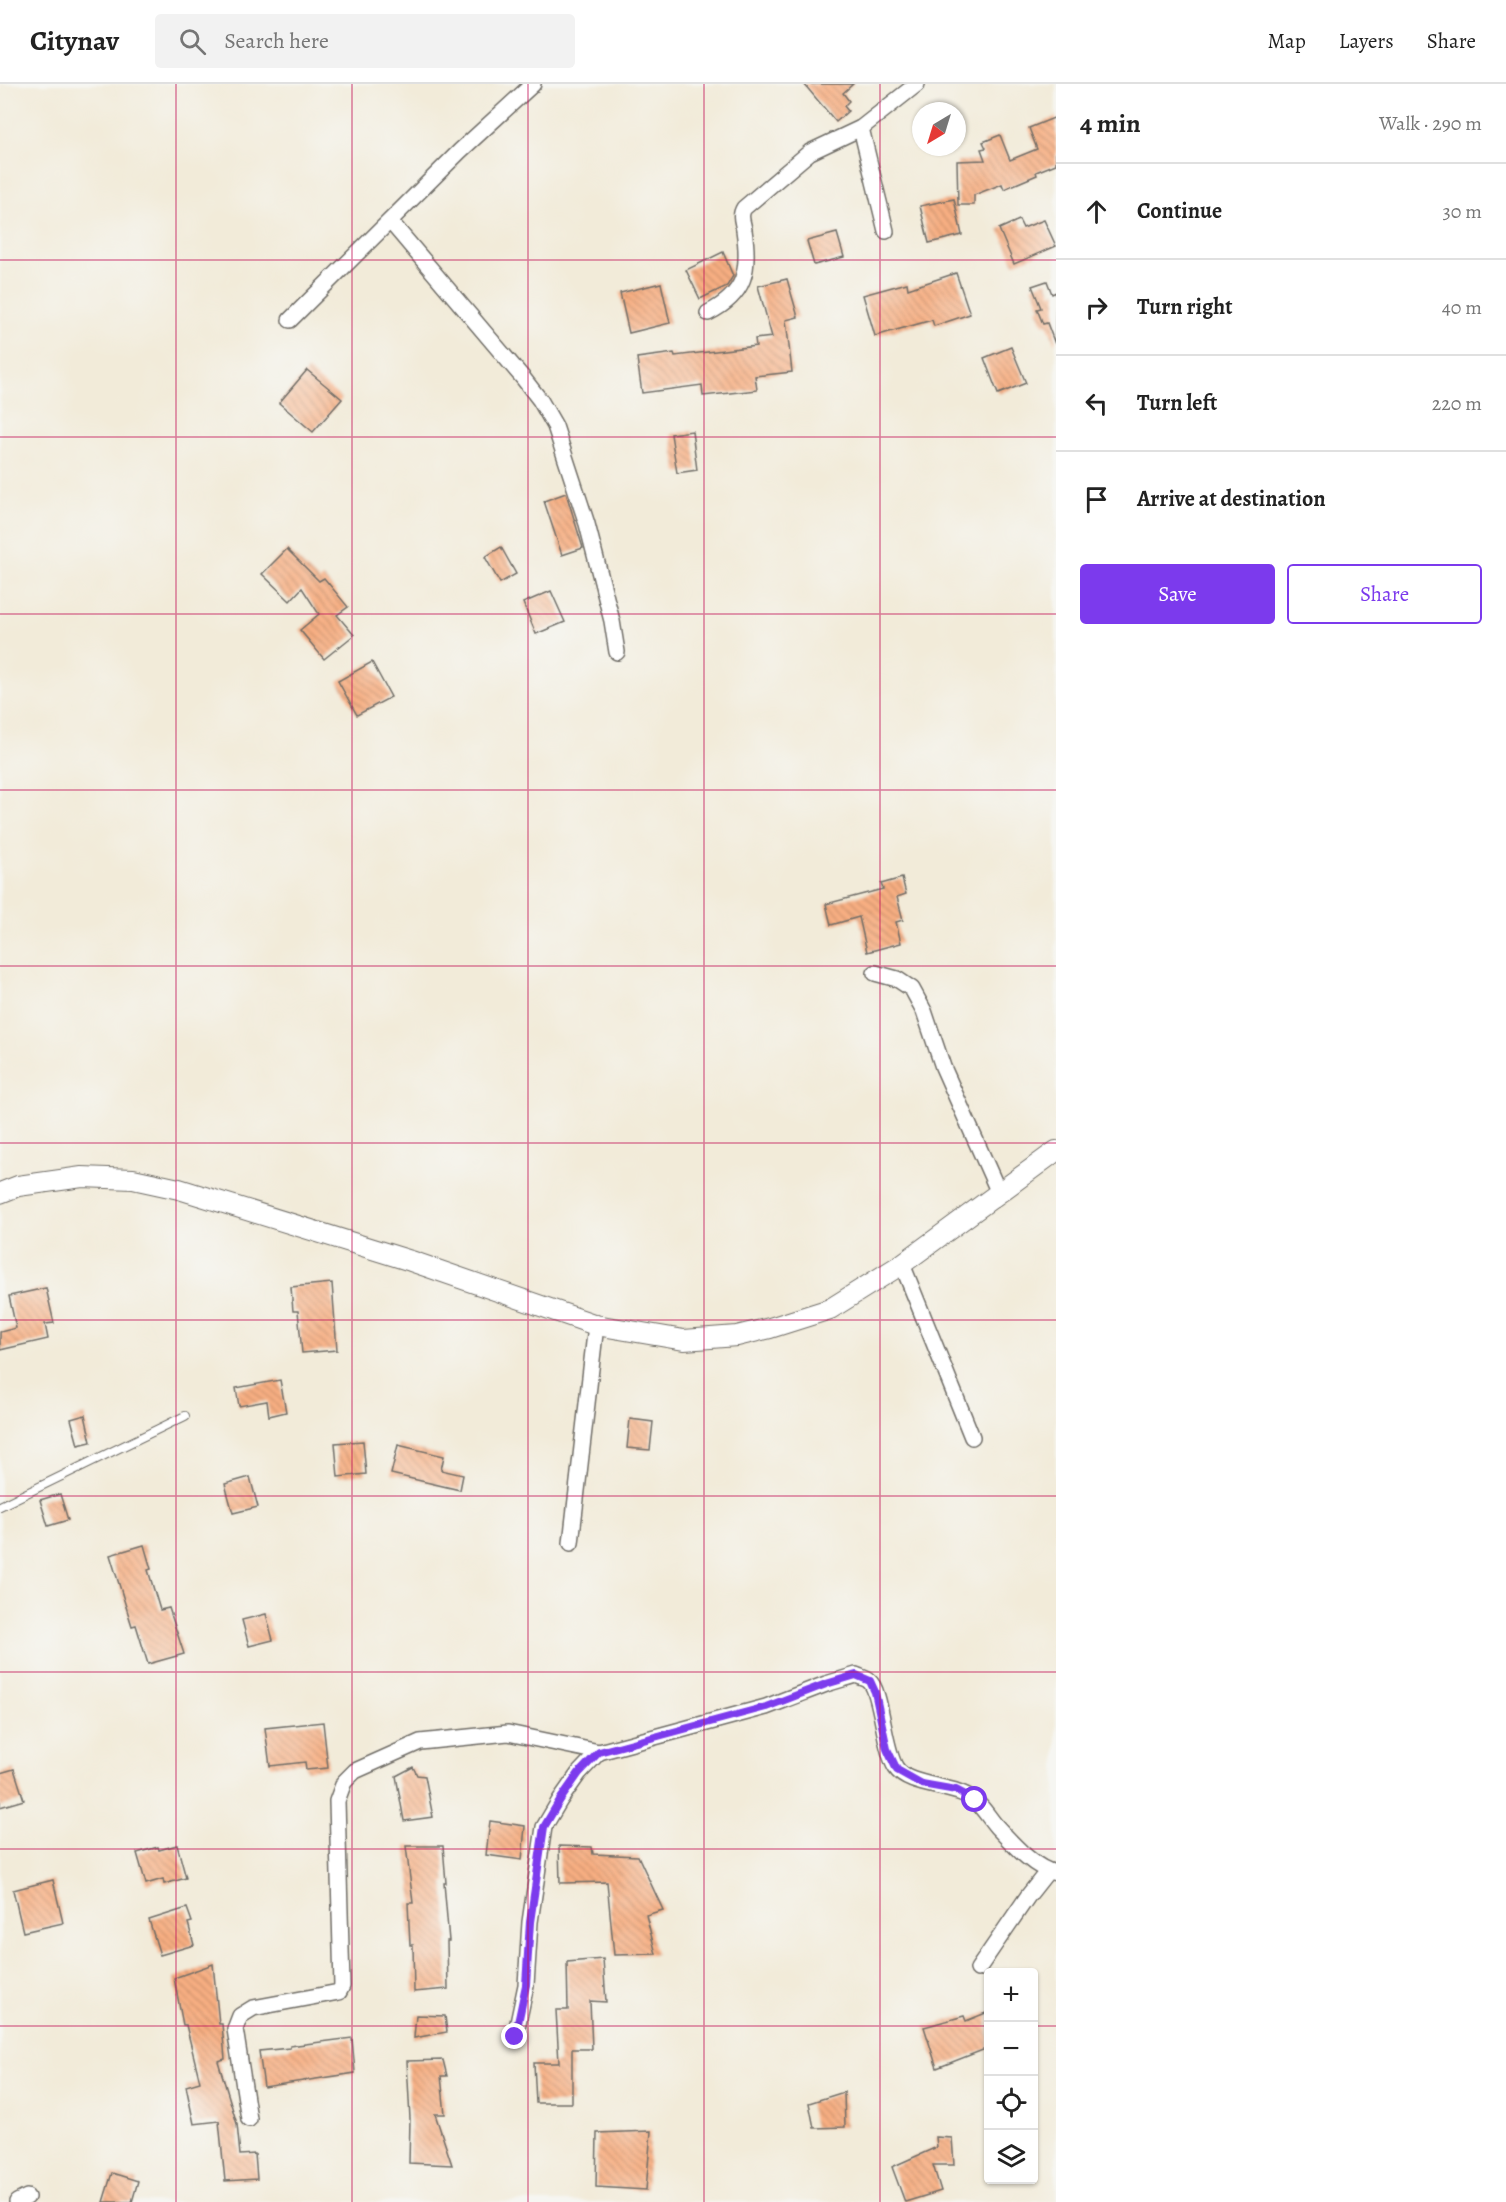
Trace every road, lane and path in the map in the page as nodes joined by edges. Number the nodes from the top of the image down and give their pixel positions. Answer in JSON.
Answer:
{"nodes":[{"id":1,"x":533,"y":84,"type":"edge"},
{"id":2,"x":917,"y":84,"type":"edge"},
{"id":3,"x":861,"y":128,"type":"junction"},
{"id":4,"x":390,"y":221,"type":"junction"},
{"id":5,"x":886,"y":231,"type":"dead end"},
{"id":6,"x":708,"y":313,"type":"dead end"},
{"id":7,"x":290,"y":320,"type":"dead end"},
{"id":8,"x":617,"y":652,"type":"dead end"},
{"id":9,"x":875,"y":973,"type":"dead end"},
{"id":10,"x":1056,"y":1151,"type":"edge"},
{"id":11,"x":0,"y":1193,"type":"edge"},
{"id":12,"x":999,"y":1193,"type":"junction"},
{"id":13,"x":902,"y":1264,"type":"junction"},
{"id":14,"x":596,"y":1325,"type":"junction"},
{"id":15,"x":185,"y":1416,"type":"dead end"},
{"id":16,"x":972,"y":1437,"type":"dead end"},
{"id":17,"x":0,"y":1506,"type":"edge"},
{"id":18,"x":571,"y":1543,"type":"dead end"},
{"id":19,"x":599,"y":1752,"type":"junction"},
{"id":20,"x":1051,"y":1873,"type":"edge"},
{"id":21,"x":978,"y":1969,"type":"dead end"},
{"id":22,"x":515,"y":2037,"type":"dead end"},
{"id":23,"x":249,"y":2119,"type":"dead end"}],
"edges":[{"from":1,"to":4,"type":"street"},
{"from":2,"to":3,"type":"street"},
{"from":3,"to":5,"type":"street"},
{"from":3,"to":6,"type":"street"},
{"from":4,"to":7,"type":"street"},
{"from":4,"to":8,"type":"street"},
{"from":9,"to":12,"type":"street"},
{"from":10,"to":12,"type":"street"},
{"from":11,"to":14,"type":"street"},
{"from":12,"to":13,"type":"street"},
{"from":13,"to":14,"type":"street"},
{"from":13,"to":16,"type":"street"},
{"from":14,"to":18,"type":"street"},
{"from":15,"to":17,"type":"lane"},
{"from":19,"to":20,"type":"street"},
{"from":19,"to":22,"type":"street"},
{"from":19,"to":23,"type":"street"},
{"from":20,"to":21,"type":"street"}]}
